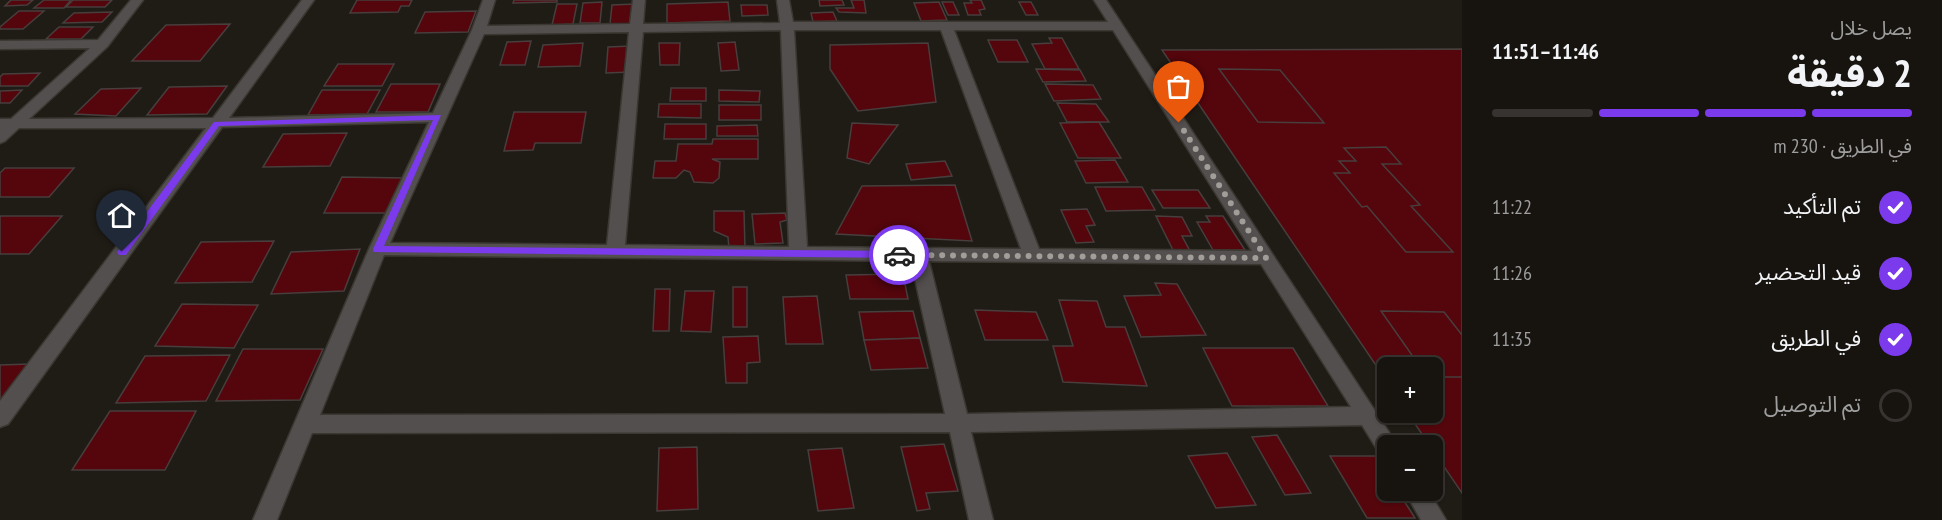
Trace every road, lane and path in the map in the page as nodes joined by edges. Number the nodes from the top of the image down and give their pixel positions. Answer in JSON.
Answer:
{"nodes":[{"id":1,"x":137,"y":0,"type":"edge"},
{"id":2,"x":308,"y":0,"type":"edge"},
{"id":3,"x":489,"y":0,"type":"edge"},
{"id":4,"x":639,"y":0,"type":"edge"},
{"id":5,"x":783,"y":0,"type":"edge"},
{"id":6,"x":1100,"y":0,"type":"edge"},
{"id":7,"x":946,"y":25,"type":"junction"},
{"id":8,"x":1117,"y":26,"type":"junction"},
{"id":9,"x":787,"y":27,"type":"junction"},
{"id":10,"x":637,"y":28,"type":"junction"},
{"id":11,"x":480,"y":30,"type":"junction"},
{"id":12,"x":102,"y":44,"type":"junction"},
{"id":13,"x":0,"y":45,"type":"edge"},
{"id":14,"x":438,"y":117,"type":"junction"},
{"id":15,"x":217,"y":123,"type":"junction"},
{"id":16,"x":8,"y":124,"type":"edge"},
{"id":17,"x":0,"y":138,"type":"edge"},
{"id":18,"x":378,"y":249,"type":"junction"},
{"id":19,"x":615,"y":253,"type":"junction"},
{"id":20,"x":798,"y":254,"type":"junction"},
{"id":21,"x":919,"y":255,"type":"junction"},
{"id":22,"x":1032,"y":255,"type":"junction"},
{"id":23,"x":1266,"y":258,"type":"junction"},
{"id":24,"x":1368,"y":416,"type":"junction"},
{"id":25,"x":0,"y":418,"type":"edge"},
{"id":26,"x":959,"y":423,"type":"junction"},
{"id":27,"x":305,"y":424,"type":"junction"},
{"id":28,"x":1380,"y":435,"type":"edge"},
{"id":29,"x":1422,"y":501,"type":"edge"},
{"id":30,"x":265,"y":520,"type":"edge"},
{"id":31,"x":981,"y":520,"type":"edge"},
{"id":32,"x":1434,"y":520,"type":"edge"}],
"edges":[{"from":1,"to":12,"type":"street"},
{"from":2,"to":15,"type":"street"},
{"from":3,"to":11,"type":"street"},
{"from":4,"to":10,"type":"street"},
{"from":5,"to":9,"type":"street"},
{"from":6,"to":8,"type":"street"},
{"from":7,"to":8,"type":"street"},
{"from":7,"to":9,"type":"street"},
{"from":7,"to":22,"type":"street"},
{"from":8,"to":23,"type":"street"},
{"from":9,"to":10,"type":"street"},
{"from":9,"to":20,"type":"street"},
{"from":10,"to":11,"type":"street"},
{"from":10,"to":19,"type":"street"},
{"from":11,"to":14,"type":"street"},
{"from":12,"to":13,"type":"street"},
{"from":12,"to":16,"type":"street"},
{"from":14,"to":15,"type":"street"},
{"from":14,"to":18,"type":"street"},
{"from":15,"to":16,"type":"street"},
{"from":15,"to":25,"type":"street"},
{"from":16,"to":17,"type":"street"},
{"from":18,"to":19,"type":"street"},
{"from":18,"to":27,"type":"street"},
{"from":19,"to":20,"type":"street"},
{"from":20,"to":21,"type":"street"},
{"from":21,"to":22,"type":"street"},
{"from":21,"to":26,"type":"street"},
{"from":22,"to":23,"type":"street"},
{"from":23,"to":24,"type":"street"},
{"from":24,"to":26,"type":"street"},
{"from":24,"to":28,"type":"street"},
{"from":26,"to":27,"type":"street"},
{"from":26,"to":31,"type":"street"},
{"from":27,"to":30,"type":"street"},
{"from":29,"to":32,"type":"street"}]}
